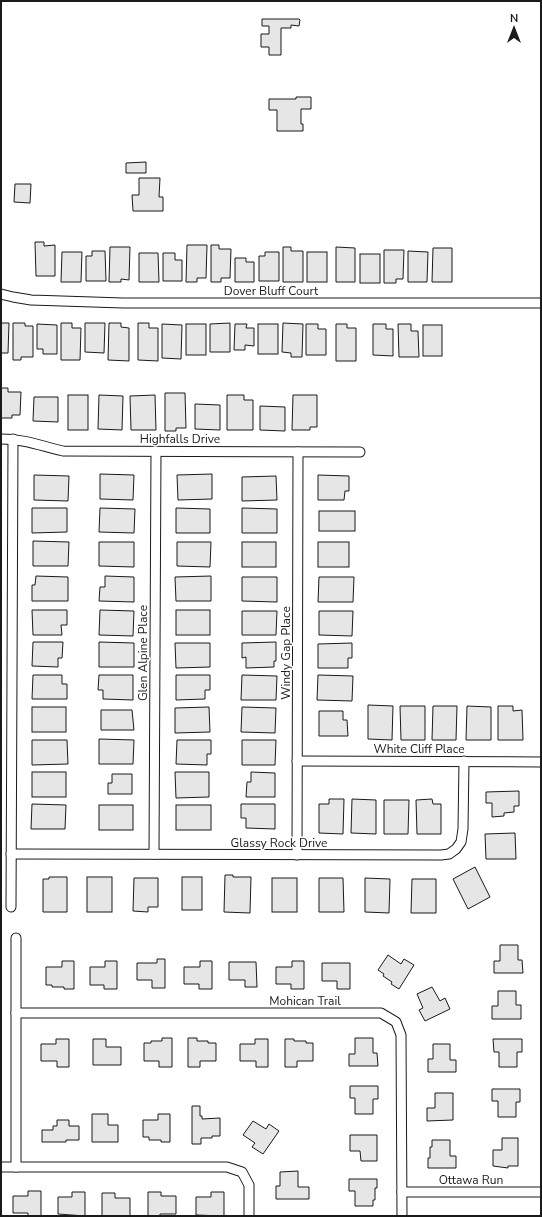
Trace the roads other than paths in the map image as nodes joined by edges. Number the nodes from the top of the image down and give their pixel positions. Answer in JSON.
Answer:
{"nodes":[{"id":1,"x":1,"y":294,"type":"edge"},
{"id":2,"x":541,"y":303,"type":"edge"},
{"id":3,"x":1,"y":439,"type":"edge"},
{"id":4,"x":13,"y":439,"type":"junction"},
{"id":5,"x":156,"y":451,"type":"junction"},
{"id":6,"x":298,"y":452,"type":"junction"},
{"id":7,"x":360,"y":452,"type":"dead end"},
{"id":8,"x":297,"y":761,"type":"junction"},
{"id":9,"x":464,"y":761,"type":"junction"},
{"id":10,"x":541,"y":762,"type":"edge"},
{"id":11,"x":11,"y":854,"type":"junction"},
{"id":12,"x":154,"y":854,"type":"junction"},
{"id":13,"x":297,"y":855,"type":"junction"},
{"id":14,"x":11,"y":907,"type":"dead end"},
{"id":15,"x":16,"y":938,"type":"dead end"},
{"id":16,"x":16,"y":1013,"type":"junction"},
{"id":17,"x":1,"y":1167,"type":"edge"},
{"id":18,"x":16,"y":1167,"type":"junction"},
{"id":19,"x":402,"y":1192,"type":"junction"},
{"id":20,"x":541,"y":1192,"type":"edge"},
{"id":21,"x":249,"y":1216,"type":"edge"},
{"id":22,"x":402,"y":1216,"type":"edge"}],
"edges":[{"from":1,"to":2,"type":"street","name":"Dover Bluff Court"},
{"from":3,"to":4,"type":"street","name":"Highfalls Drive"},
{"from":4,"to":5,"type":"street","name":"Highfalls Drive"},
{"from":4,"to":11,"type":"street"},
{"from":5,"to":6,"type":"street","name":"Highfalls Drive"},
{"from":5,"to":12,"type":"street","name":"Glen Alpine Place"},
{"from":6,"to":7,"type":"street","name":"Highfalls Drive"},
{"from":6,"to":8,"type":"street","name":"Windy Gap Place"},
{"from":8,"to":9,"type":"street","name":"White Cliff Place"},
{"from":8,"to":13,"type":"street","name":"Windy Gap Place"},
{"from":9,"to":10,"type":"street","name":"White Cliff Place"},
{"from":9,"to":13,"type":"street","name":"Glassy Rock Drive"},
{"from":11,"to":12,"type":"street","name":"Glassy Rock Drive"},
{"from":11,"to":14,"type":"street"},
{"from":12,"to":13,"type":"street","name":"Glassy Rock Drive"},
{"from":15,"to":16,"type":"street"},
{"from":16,"to":18,"type":"street"},
{"from":16,"to":19,"type":"street","name":"Mohican Trail"},
{"from":17,"to":18,"type":"street"},
{"from":18,"to":21,"type":"street"},
{"from":19,"to":20,"type":"street","name":"Ottawa Run"},
{"from":19,"to":22,"type":"street","name":"Mohican Trail"}]}
